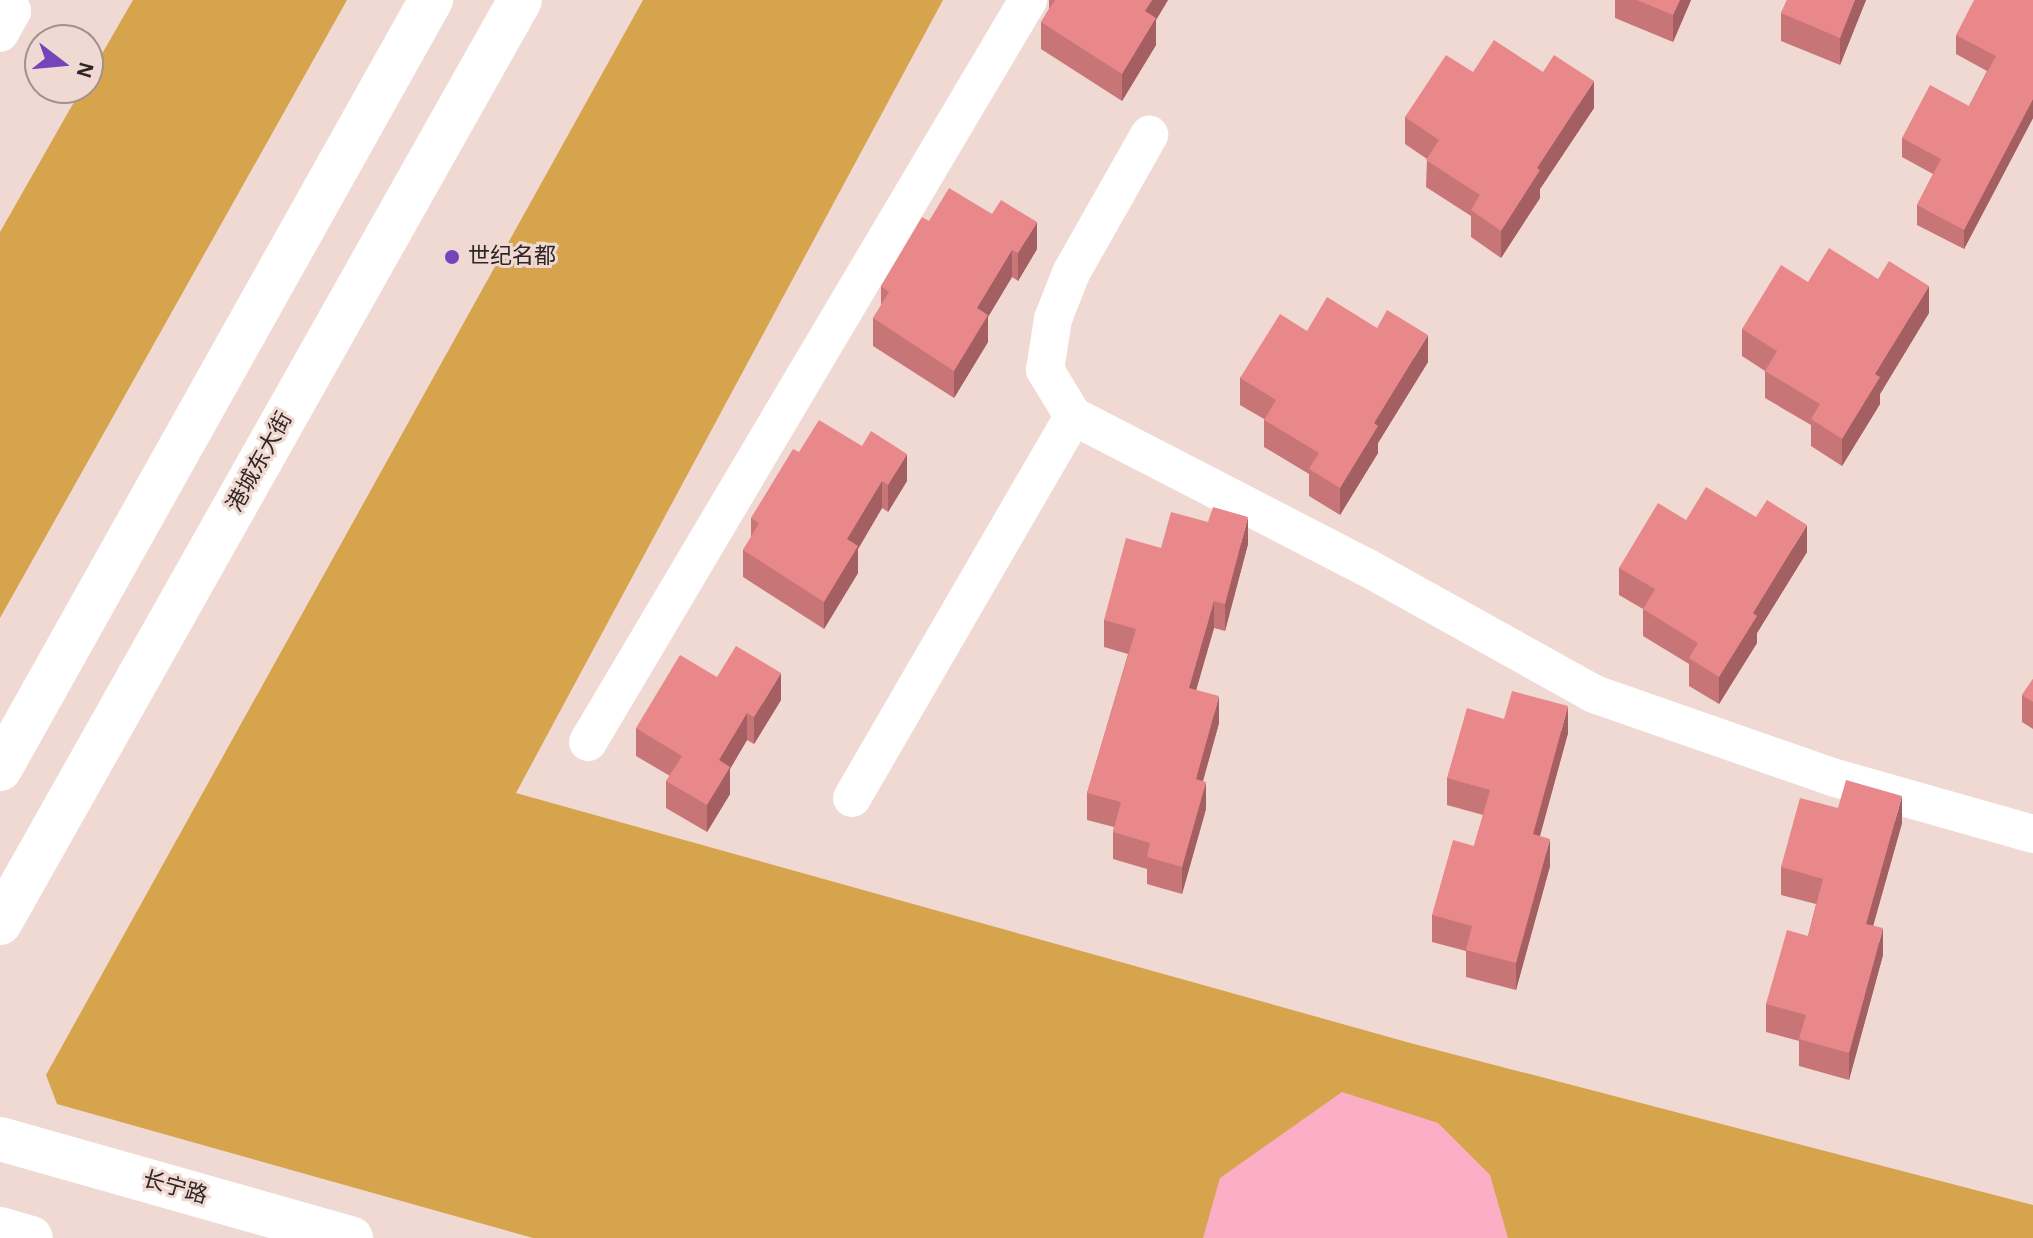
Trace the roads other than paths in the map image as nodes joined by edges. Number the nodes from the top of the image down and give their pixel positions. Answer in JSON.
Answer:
{"nodes":[{"id":1,"x":431,"y":0,"type":"edge"},
{"id":2,"x":520,"y":0,"type":"edge"},
{"id":3,"x":1028,"y":0,"type":"edge"},
{"id":4,"x":0,"y":4,"type":"edge"},
{"id":5,"x":0,"y":33,"type":"edge"},
{"id":6,"x":1149,"y":135,"type":"dead end"},
{"id":7,"x":1073,"y":416,"type":"junction"},
{"id":8,"x":588,"y":742,"type":"dead end"},
{"id":9,"x":0,"y":769,"type":"edge"},
{"id":10,"x":852,"y":798,"type":"dead end"},
{"id":11,"x":2033,"y":834,"type":"edge"},
{"id":12,"x":0,"y":923,"type":"edge"},
{"id":13,"x":0,"y":1139,"type":"edge"},
{"id":14,"x":0,"y":1229,"type":"edge"},
{"id":15,"x":31,"y":1238,"type":"edge"},
{"id":16,"x":351,"y":1238,"type":"edge"}],
"edges":[{"from":1,"to":9,"type":"main road"},
{"from":2,"to":12,"type":"main road","name":"港城东大街"},
{"from":3,"to":8,"type":"street"},
{"from":4,"to":5,"type":"street"},
{"from":6,"to":7,"type":"street"},
{"from":7,"to":10,"type":"street"},
{"from":7,"to":11,"type":"street"},
{"from":13,"to":16,"type":"main road","name":"长宁路"},
{"from":14,"to":15,"type":"main road"}]}
